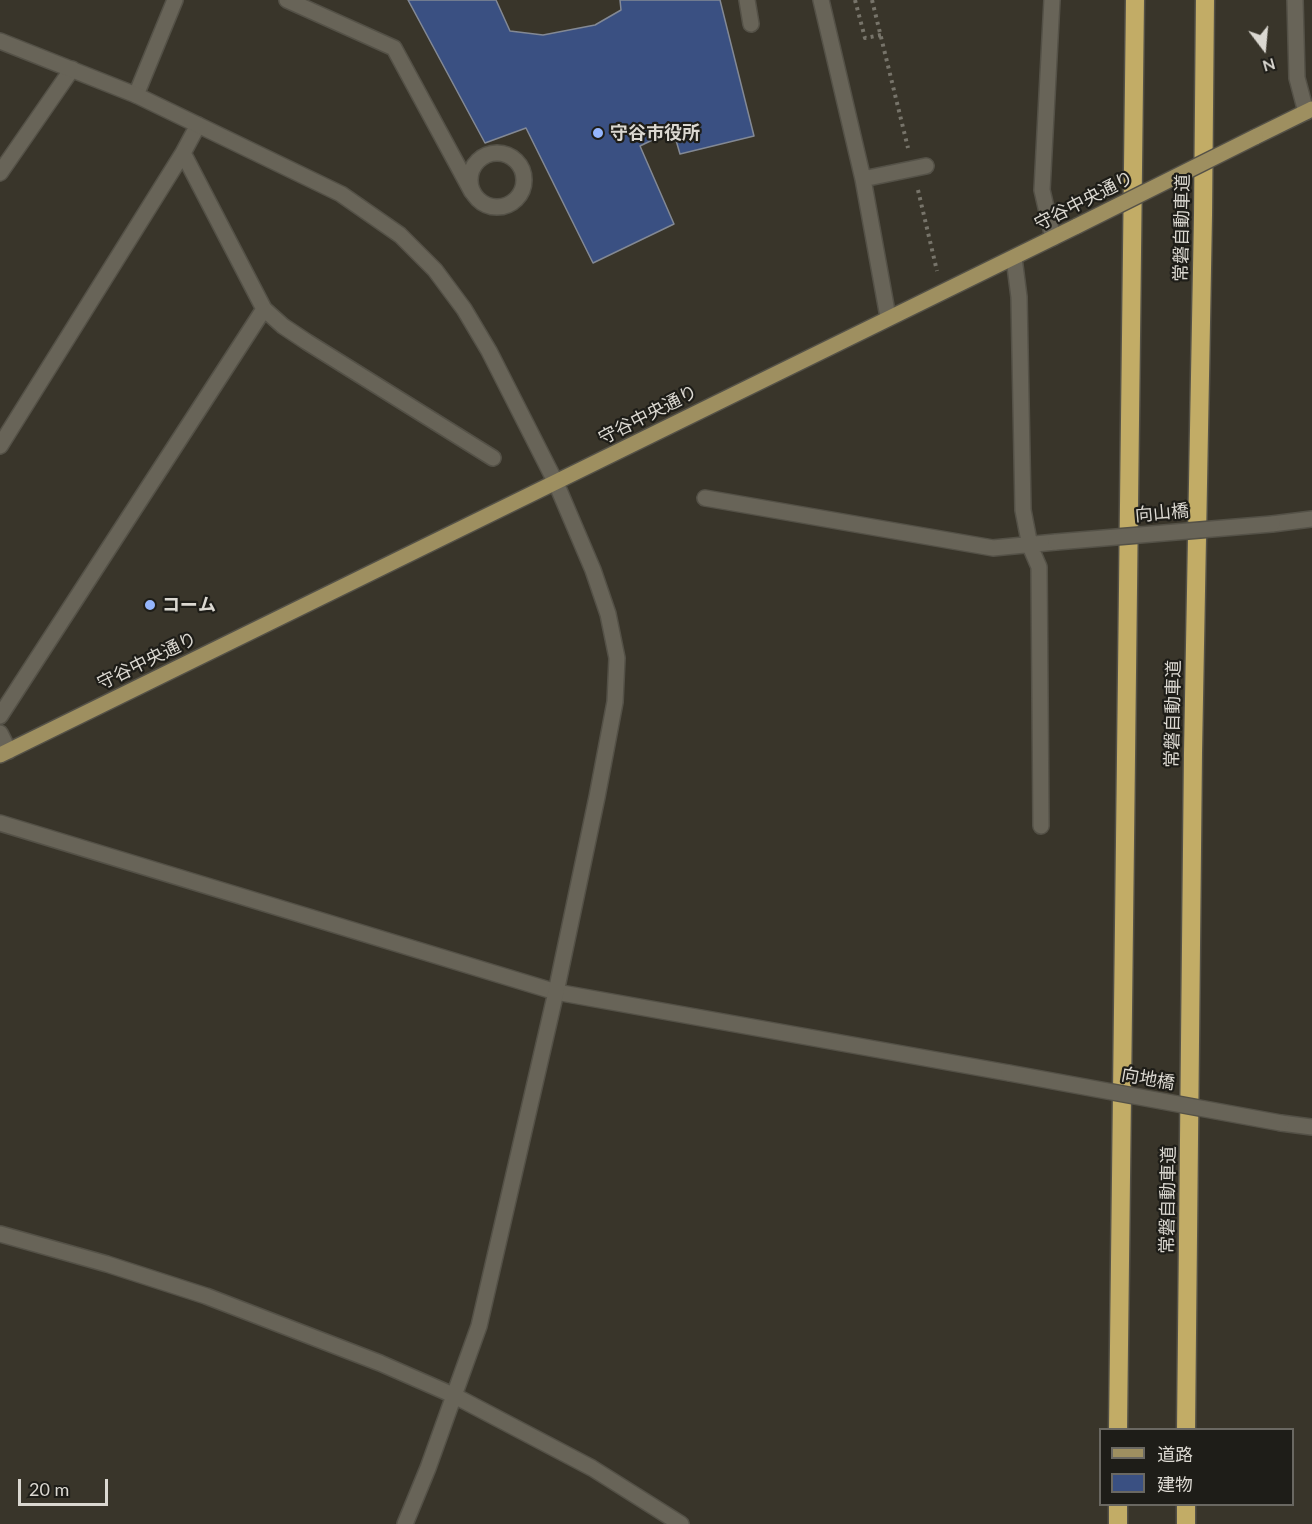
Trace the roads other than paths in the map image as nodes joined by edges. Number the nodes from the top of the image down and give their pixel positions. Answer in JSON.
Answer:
{"nodes":[{"id":1,"x":175,"y":0,"type":"edge"},
{"id":2,"x":287,"y":0,"type":"edge"},
{"id":3,"x":747,"y":0,"type":"edge"},
{"id":4,"x":821,"y":0,"type":"edge"},
{"id":5,"x":1052,"y":0,"type":"edge"},
{"id":6,"x":1135,"y":0,"type":"edge"},
{"id":7,"x":1205,"y":0,"type":"edge"},
{"id":8,"x":1295,"y":0,"type":"edge"},
{"id":9,"x":751,"y":24,"type":"dead end"},
{"id":10,"x":0,"y":40,"type":"edge"},
{"id":11,"x":72,"y":69,"type":"junction"},
{"id":12,"x":136,"y":95,"type":"junction"},
{"id":13,"x":1309,"y":111,"type":"edge"},
{"id":14,"x":198,"y":125,"type":"junction"},
{"id":15,"x":183,"y":153,"type":"junction"},
{"id":16,"x":926,"y":166,"type":"dead end"},
{"id":17,"x":0,"y":172,"type":"edge"},
{"id":18,"x":863,"y":179,"type":"junction"},
{"id":19,"x":472,"y":192,"type":"dead end"},
{"id":20,"x":1053,"y":238,"type":"junction"},
{"id":21,"x":1014,"y":258,"type":"junction"},
{"id":22,"x":264,"y":309,"type":"junction"},
{"id":23,"x":888,"y":317,"type":"junction"},
{"id":24,"x":0,"y":447,"type":"edge"},
{"id":25,"x":493,"y":458,"type":"dead end"},
{"id":26,"x":556,"y":483,"type":"junction"},
{"id":27,"x":705,"y":498,"type":"dead end"},
{"id":28,"x":1312,"y":519,"type":"edge"},
{"id":29,"x":1030,"y":546,"type":"junction"},
{"id":30,"x":0,"y":716,"type":"edge"},
{"id":31,"x":0,"y":733,"type":"edge"},
{"id":32,"x":4,"y":753,"type":"edge"},
{"id":33,"x":0,"y":823,"type":"edge"},
{"id":34,"x":1041,"y":826,"type":"dead end"},
{"id":35,"x":556,"y":993,"type":"junction"},
{"id":36,"x":1312,"y":1127,"type":"edge"},
{"id":37,"x":1,"y":1235,"type":"edge"},
{"id":38,"x":453,"y":1395,"type":"junction"},
{"id":39,"x":1118,"y":1428,"type":"edge"},
{"id":40,"x":1186,"y":1428,"type":"edge"},
{"id":41,"x":1118,"y":1506,"type":"edge"},
{"id":42,"x":1186,"y":1506,"type":"edge"},
{"id":43,"x":405,"y":1524,"type":"edge"},
{"id":44,"x":681,"y":1524,"type":"edge"},
{"id":45,"x":1118,"y":1524,"type":"edge"},
{"id":46,"x":1186,"y":1524,"type":"edge"}],
"edges":[{"from":1,"to":12,"type":"street"},
{"from":2,"to":19,"type":"street"},
{"from":3,"to":9,"type":"street"},
{"from":4,"to":18,"type":"street"},
{"from":5,"to":20,"type":"street"},
{"from":6,"to":39,"type":"highway"},
{"from":7,"to":40,"type":"highway","name":"常磐自動車道"},
{"from":8,"to":13,"type":"street"},
{"from":10,"to":11,"type":"street"},
{"from":11,"to":12,"type":"street"},
{"from":11,"to":17,"type":"street"},
{"from":12,"to":14,"type":"street"},
{"from":13,"to":20,"type":"main road","name":"守谷中央通り","bridge":true},
{"from":14,"to":15,"type":"street"},
{"from":14,"to":26,"type":"street"},
{"from":15,"to":22,"type":"street"},
{"from":15,"to":24,"type":"street"},
{"from":16,"to":18,"type":"street"},
{"from":18,"to":23,"type":"street"},
{"from":20,"to":21,"type":"main road","name":"守谷中央通り"},
{"from":21,"to":23,"type":"main road","name":"守谷中央通り"},
{"from":21,"to":29,"type":"street"},
{"from":22,"to":25,"type":"street"},
{"from":22,"to":30,"type":"street"},
{"from":23,"to":26,"type":"main road","name":"守谷中央通り"},
{"from":26,"to":32,"type":"main road","name":"守谷中央通り"},
{"from":26,"to":35,"type":"street"},
{"from":27,"to":29,"type":"street","name":"向山橋"},
{"from":28,"to":29,"type":"street","name":"向山橋","bridge":true},
{"from":29,"to":34,"type":"street"},
{"from":31,"to":32,"type":"street"},
{"from":33,"to":35,"type":"street","name":"向地橋"},
{"from":35,"to":36,"type":"street","name":"向地橋","bridge":true},
{"from":35,"to":38,"type":"street"},
{"from":37,"to":38,"type":"street"},
{"from":38,"to":43,"type":"street"},
{"from":38,"to":44,"type":"street"},
{"from":41,"to":45,"type":"highway"},
{"from":42,"to":46,"type":"highway"}]}
